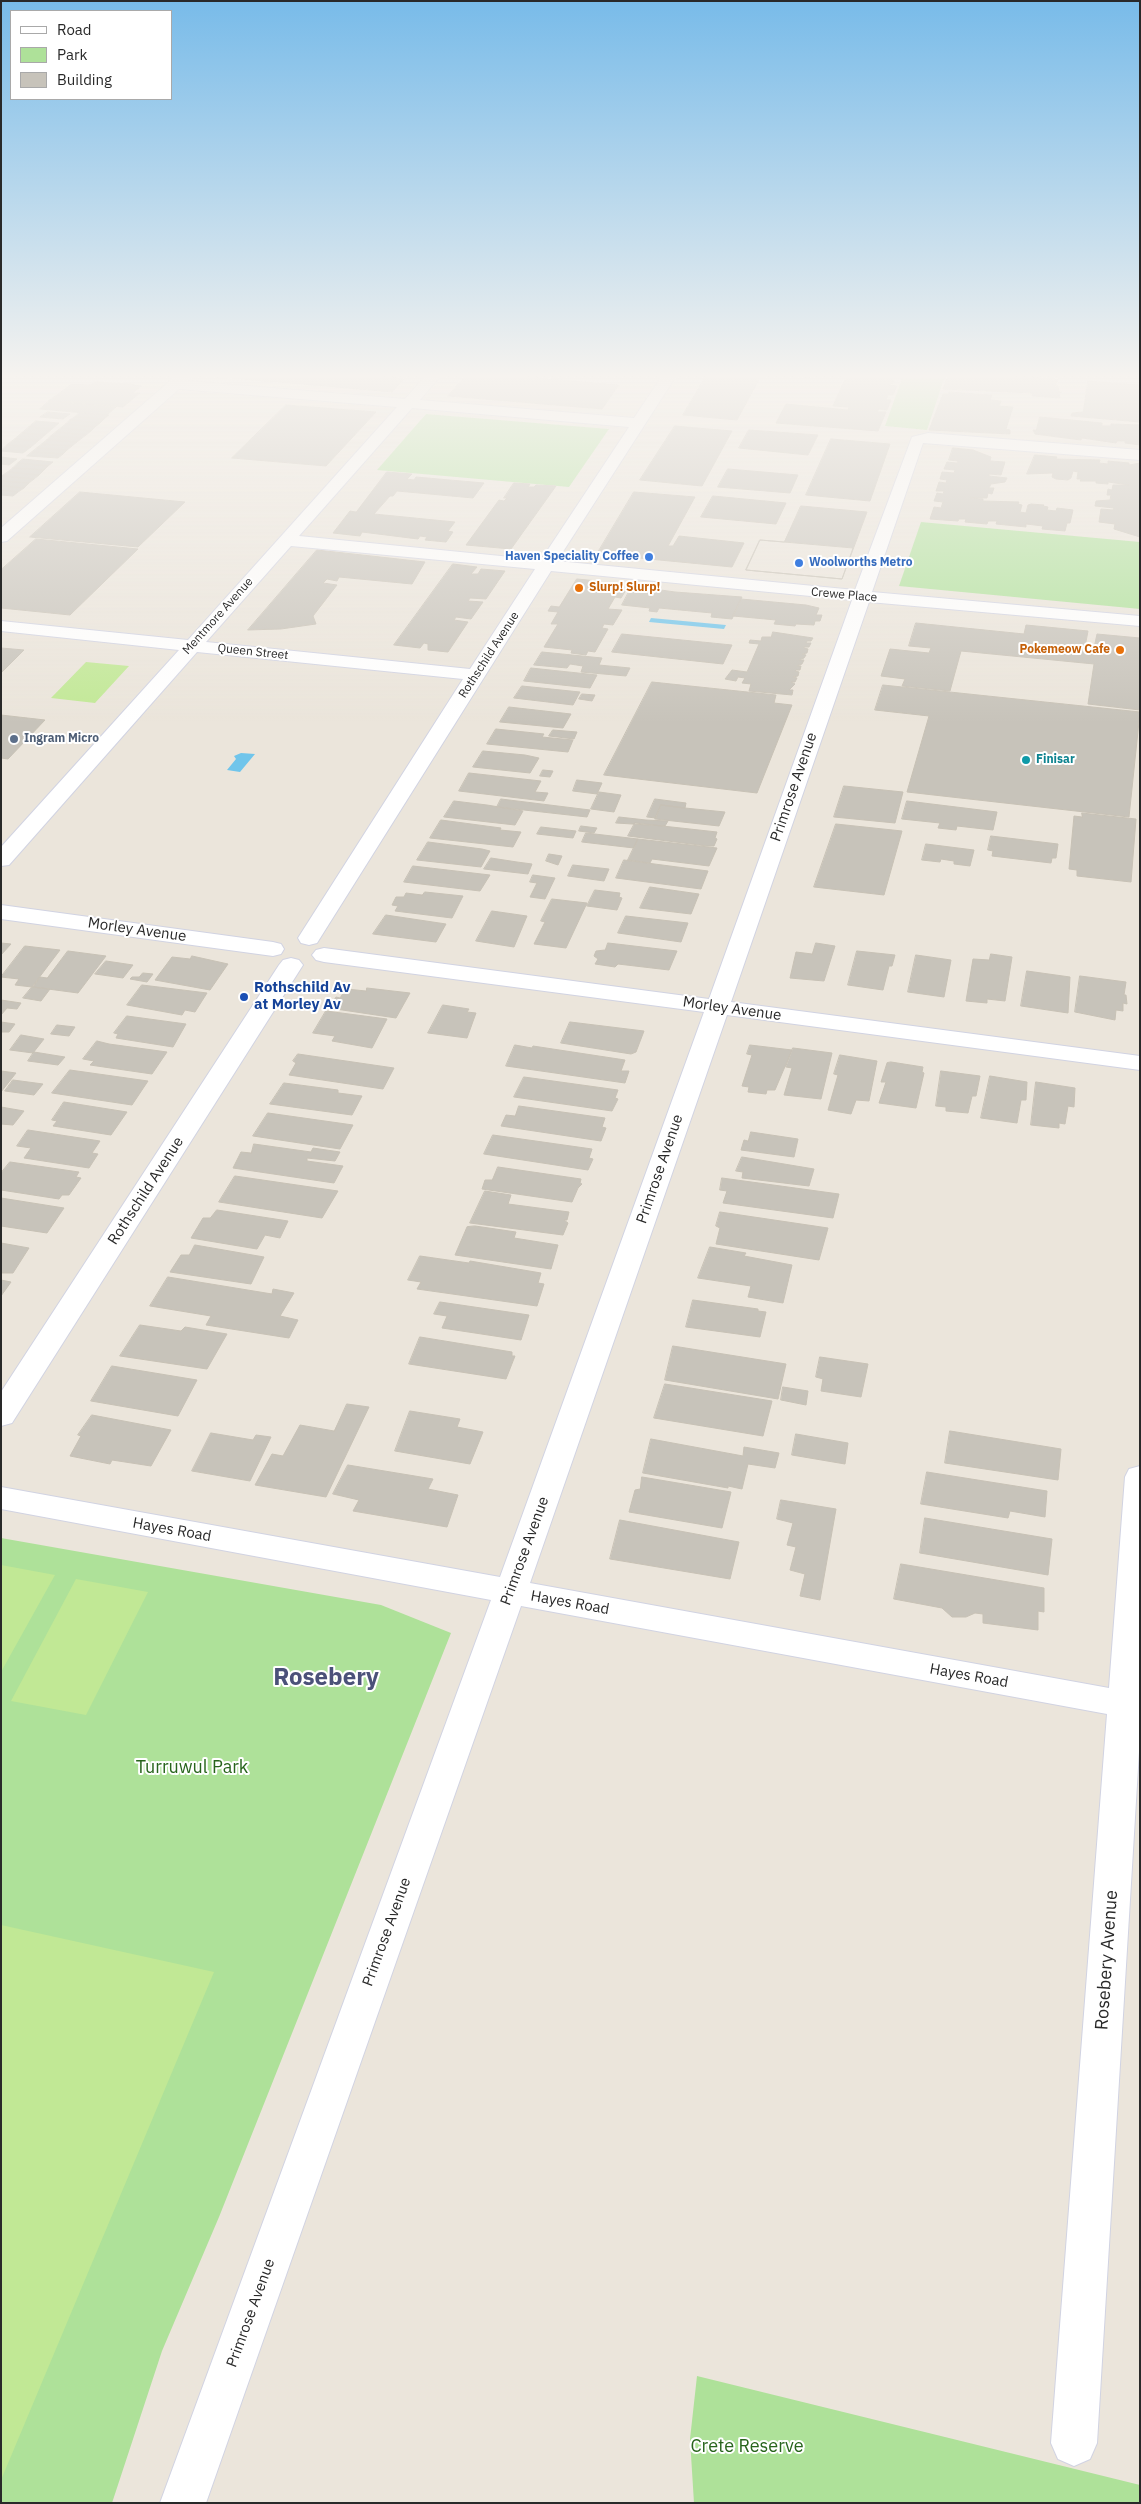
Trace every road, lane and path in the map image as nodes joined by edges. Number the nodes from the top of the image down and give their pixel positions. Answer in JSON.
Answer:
{"nodes":[{"id":1,"x":55,"y":490,"type":"edge"},
{"id":2,"x":331,"y":490,"type":"edge"},
{"id":3,"x":596,"y":490,"type":"edge"},
{"id":4,"x":899,"y":490,"type":"edge"},
{"id":5,"x":1,"y":537,"type":"edge"},
{"id":6,"x":286,"y":540,"type":"junction"},
{"id":7,"x":548,"y":565,"type":"junction"},
{"id":8,"x":861,"y":596,"type":"junction"},
{"id":9,"x":1140,"y":621,"type":"edge"},
{"id":10,"x":1,"y":626,"type":"edge"},
{"id":11,"x":192,"y":646,"type":"junction"},
{"id":12,"x":475,"y":675,"type":"junction"},
{"id":13,"x":1,"y":860,"type":"edge"},
{"id":14,"x":1,"y":912,"type":"edge"},
{"id":15,"x":317,"y":947,"type":"junction"},
{"id":16,"x":282,"y":957,"type":"junction"},
{"id":17,"x":718,"y":1007,"type":"junction"},
{"id":18,"x":1140,"y":1063,"type":"edge"},
{"id":19,"x":1,"y":1416,"type":"edge"},
{"id":20,"x":1140,"y":1477,"type":"edge"},
{"id":21,"x":1,"y":1498,"type":"edge"},
{"id":22,"x":510,"y":1592,"type":"junction"},
{"id":23,"x":1132,"y":1705,"type":"edge"},
{"id":24,"x":1074,"y":2442,"type":"dead end"},
{"id":25,"x":183,"y":2503,"type":"edge"}],
"edges":[{"from":1,"to":5,"type":"street"},
{"from":2,"to":6,"type":"street","name":"Mentmore Avenue"},
{"from":3,"to":7,"type":"street","name":"Rothschild Avenue"},
{"from":4,"to":8,"type":"street","name":"Primrose Avenue"},
{"from":6,"to":7,"type":"street","name":"Crewe Place"},
{"from":6,"to":11,"type":"street","name":"Mentmore Avenue"},
{"from":7,"to":8,"type":"street","name":"Crewe Place"},
{"from":7,"to":12,"type":"street","name":"Rothschild Avenue"},
{"from":8,"to":9,"type":"street","name":"Crewe Place"},
{"from":8,"to":17,"type":"street","name":"Primrose Avenue"},
{"from":10,"to":11,"type":"street","name":"Queen Street"},
{"from":11,"to":12,"type":"street","name":"Queen Street"},
{"from":11,"to":13,"type":"street","name":"Mentmore Avenue"},
{"from":12,"to":15,"type":"street","name":"Rothschild Avenue"},
{"from":14,"to":16,"type":"street","name":"Morley Avenue"},
{"from":15,"to":16,"type":"street","name":"Morley Avenue"},
{"from":15,"to":17,"type":"street","name":"Morley Avenue"},
{"from":16,"to":19,"type":"street","name":"Rothschild Avenue"},
{"from":17,"to":18,"type":"street","name":"Morley Avenue"},
{"from":17,"to":22,"type":"street","name":"Primrose Avenue"},
{"from":20,"to":23,"type":"street","name":"Rosebery Avenue"},
{"from":21,"to":22,"type":"street","name":"Hayes Road"},
{"from":22,"to":23,"type":"street","name":"Hayes Road"},
{"from":22,"to":25,"type":"street","name":"Primrose Avenue"},
{"from":23,"to":24,"type":"street","name":"Rosebery Avenue"}]}
